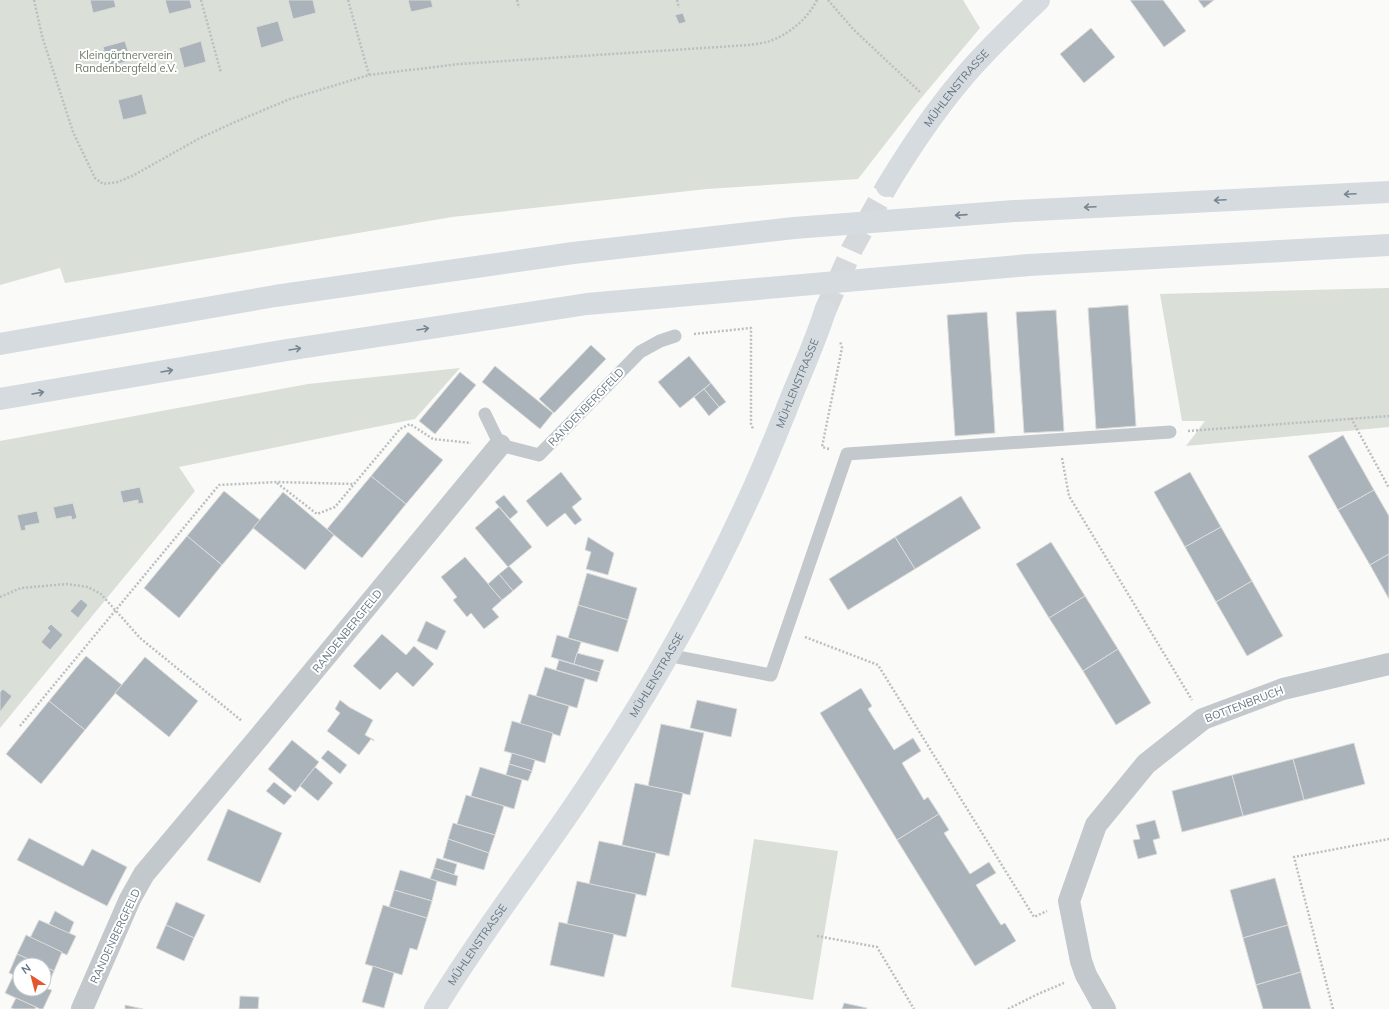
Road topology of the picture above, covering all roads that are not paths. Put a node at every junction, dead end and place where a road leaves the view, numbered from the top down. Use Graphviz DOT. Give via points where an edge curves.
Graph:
graph roads {
  1 [pos="1039,0"];
  2 [pos="887,186"];
  3 [pos="1389,192"];
  4 [pos="1389,245"];
  5 [pos="823,316"];
  6 [pos="676,336"];
  7 [pos="0,344"];
  8 [pos="0,399"];
  9 [pos="485,414"];
  10 [pos="1170,432"];
  11 [pos="500,445"];
  12 [pos="667,655"];
  13 [pos="1389,664"];
  14 [pos="82,1009"];
  15 [pos="435,1009"];
  16 [pos="1105,1009"];
  1 -- 2 [label="main road, MÜHLENSTRASSE" via="963,78 910,148"];
  3 -- 7 [label="main road, one-way" via="1014,211 794,228 573,253 282,295"];
  8 -- 4 [label="main road, one-way" via="287,350 587,304 1029,265"];
  5 -- 12 [label="main road, MÜHLENSTRASSE" via="747,502 709,579"];
  6 -- 11 [label="lane, RANDENBERGFELD" via="640,352 539,455"];
  9 -- 11 [label="lane"];
  10 -- 12 [label="lane" via="847,454 771,675"];
  11 -- 14 [label="street, RANDENBERGFELD" via="144,874 130,899"];
  12 -- 15 [label="main road, MÜHLENSTRASSE" via="578,800 472,951"];
  13 -- 16 [label="street, BOTTENBRUCH" via="1283,689 1203,719 1146,764 1096,824 1069,901 1081,961"];
}
